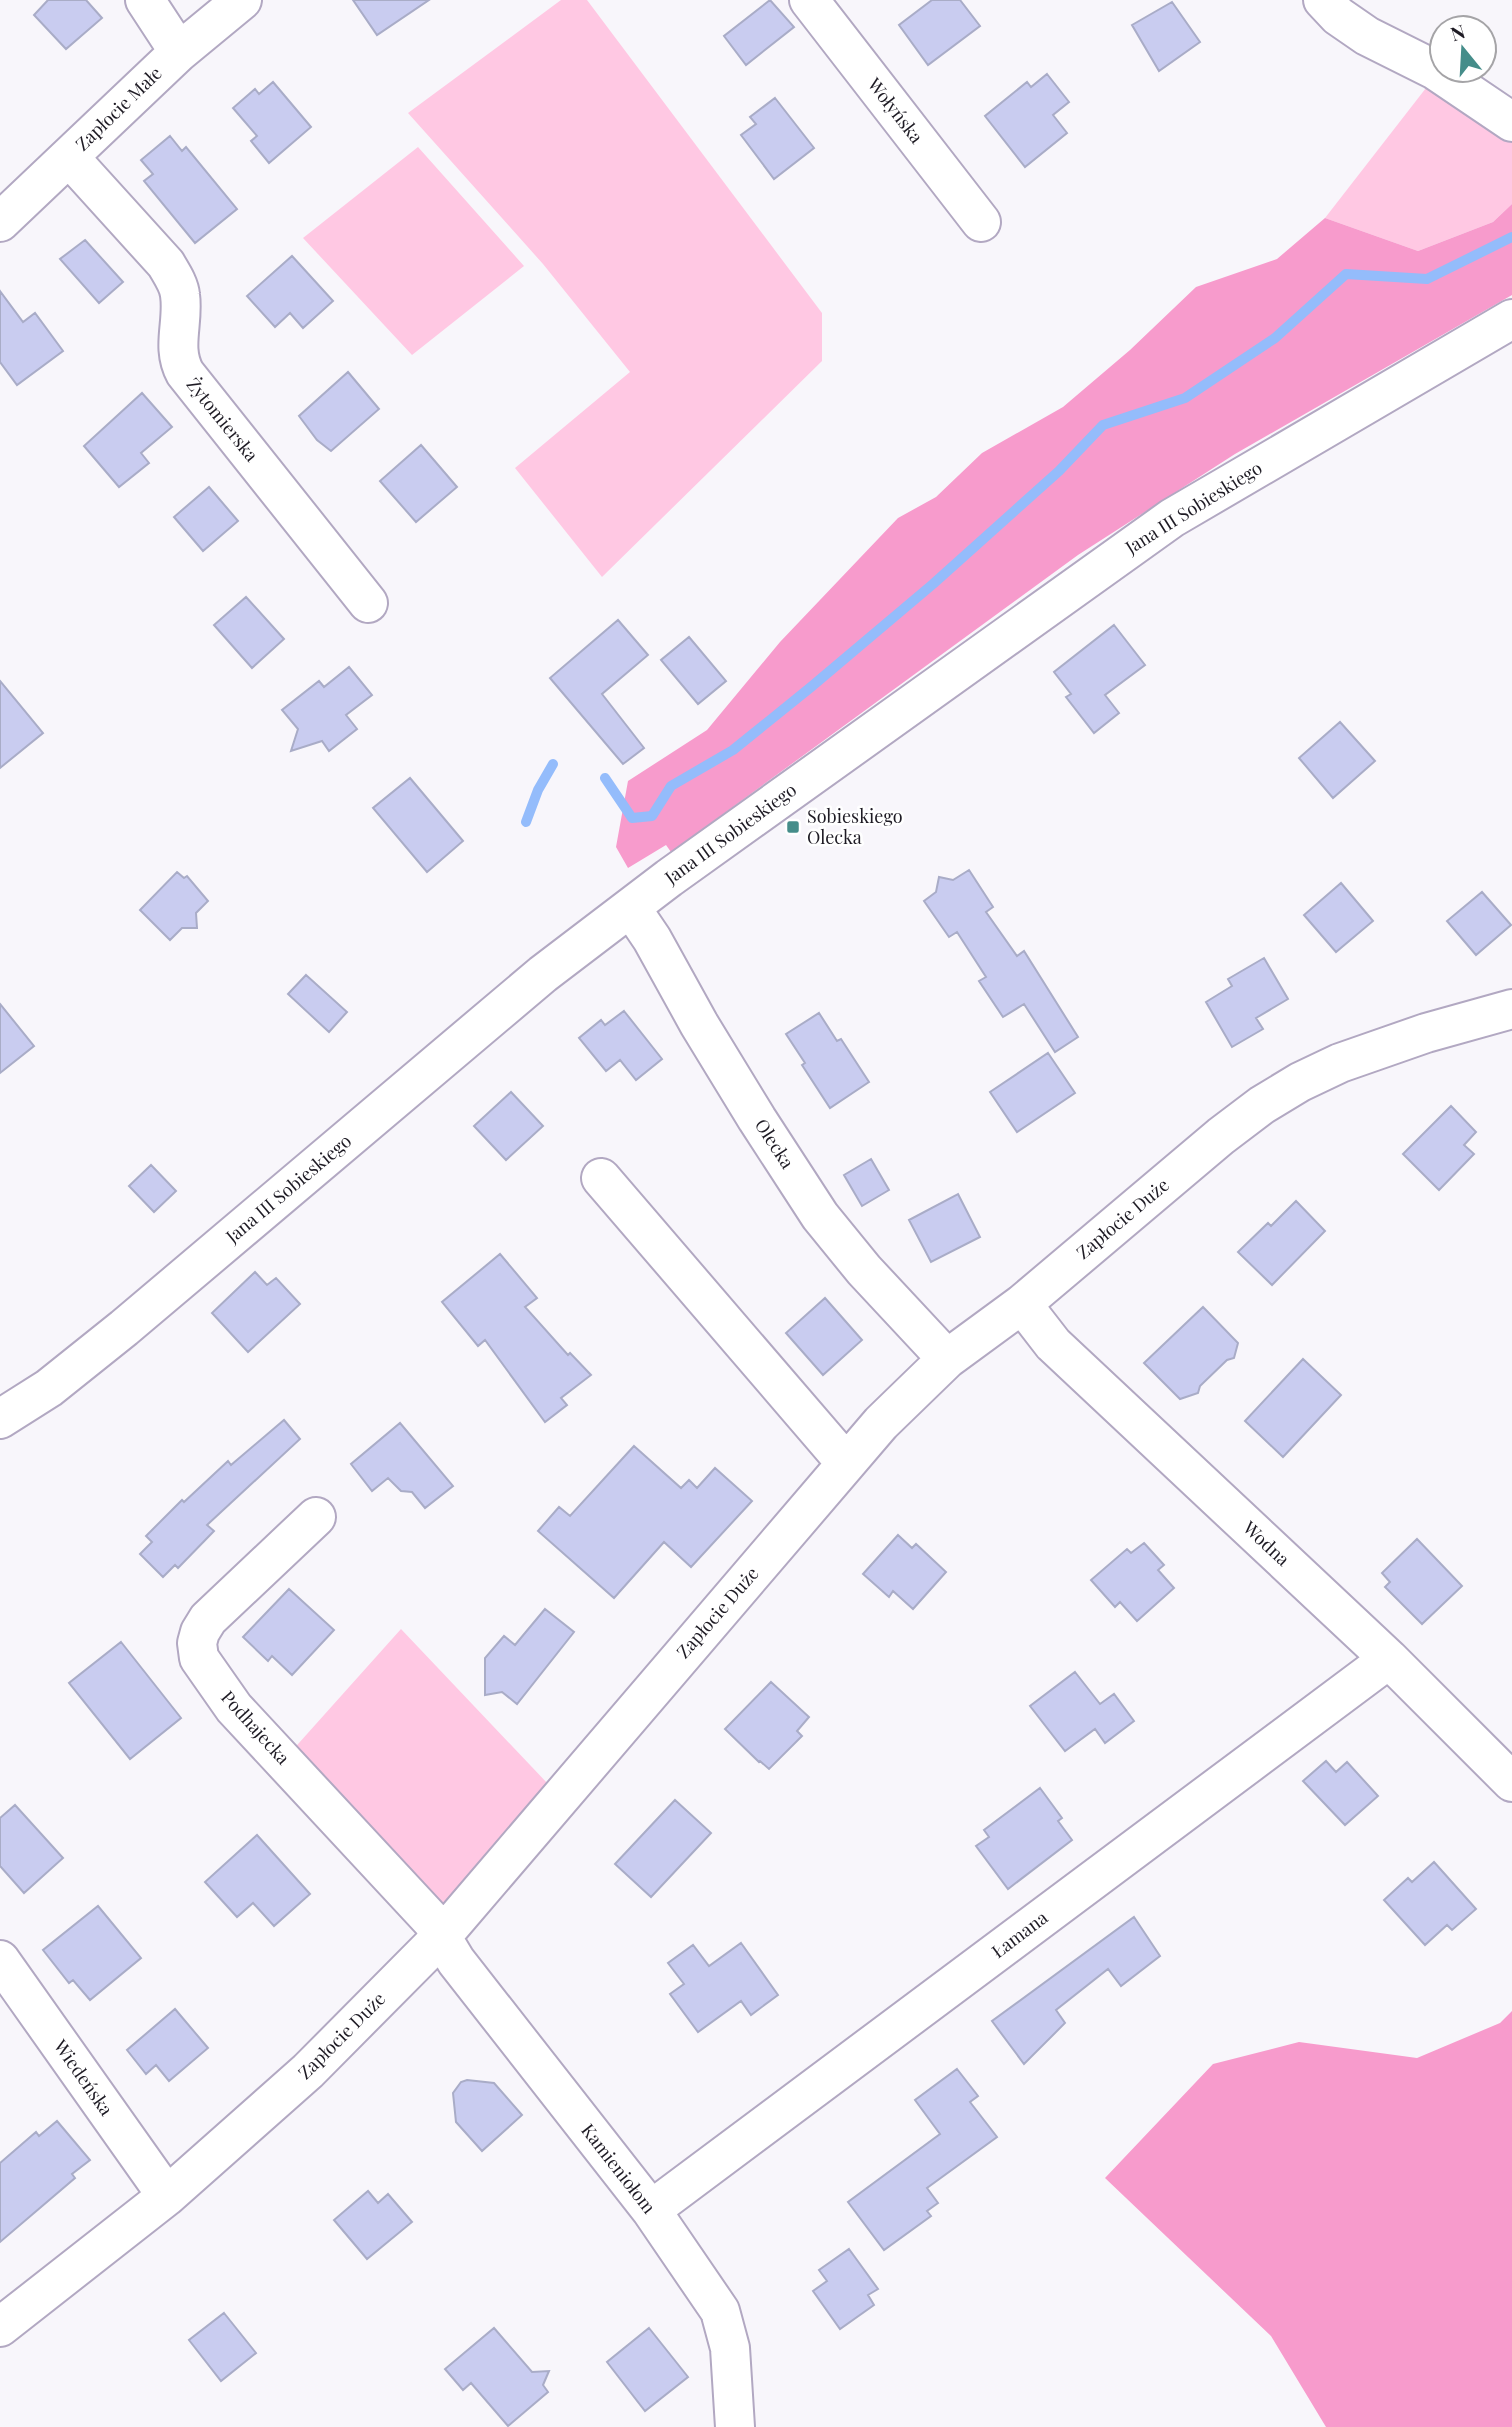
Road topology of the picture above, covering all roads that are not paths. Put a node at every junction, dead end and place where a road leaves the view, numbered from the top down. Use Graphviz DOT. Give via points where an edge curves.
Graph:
graph roads {
  1 [pos="145,0"];
  2 [pos="242,0"];
  3 [pos="809,0"];
  4 [pos="1323,0"];
  5 [pos="179,52"];
  6 [pos="1512,122"];
  7 [pos="69,157"];
  8 [pos="0,222"];
  9 [pos="981,222"];
  10 [pos="1512,318"];
  11 [pos="368,603"];
  12 [pos="631,908"];
  13 [pos="1512,1009"];
  14 [pos="601,1178"];
  15 [pos="1022,1304"];
  16 [pos="947,1359"];
  17 [pos="0,1419"];
  18 [pos="846,1463"];
  19 [pos="317,1517"];
  20 [pos="1389,1659"];
  21 [pos="1512,1782"];
  22 [pos="442,1936"];
  23 [pos="0,1960"];
  24 [pos="167,2196"];
  25 [pos="651,2210"];
  26 [pos="0,2327"];
  27 [pos="735,2427"];
  1 -- 5 [label="street"];
  2 -- 5 [label="street, Zapłocie Małe"];
  3 -- 9 [label="street, Wołyńska"];
  4 -- 6 [label="street" via="1367,36 1435,70"];
  5 -- 7 [label="street, Zapłocie Małe"];
  7 -- 8 [label="street, Zapłocie Małe"];
  7 -- 11 [label="street, Żytomierska" via="166,264 176,281 180,295 177,346 185,373"];
  10 -- 12 [label="street, Jana III Sobieskiego" via="1172,518"];
  12 -- 16 [label="street, Olecka" via="820,1216"];
  12 -- 17 [label="street, Jana III Sobieskiego" via="543,974 124,1328 49,1388"];
  13 -- 15 [label="street, Zapłocie Duże" via="1426,1033 1300,1082 1221,1136"];
  14 -- 18 [label="street"];
  15 -- 16 [label="street, Zapłocie Duże"];
  15 -- 20 [label="street, Wodna" via="1053,1344"];
  16 -- 18 [label="street, Zapłocie Duże"];
  18 -- 22 [label="street, Zapłocie Duże"];
  19 -- 22 [label="street, Podhajecka" via="208,1619 197,1643 199,1658 234,1708"];
  20 -- 21 [label="street, Wodna"];
  20 -- 25 [label="street, Łamana"];
  22 -- 24 [label="street, Zapłocie Duże" via="308,2071"];
  22 -- 25 [label="street, Kamieniołom"];
  23 -- 24 [label="street, Wiedeńska"];
  24 -- 26 [label="street, Zapłocie Duże"];
  25 -- 27 [label="street, Kamieniołom" via="720,2311 730,2348"];
}
